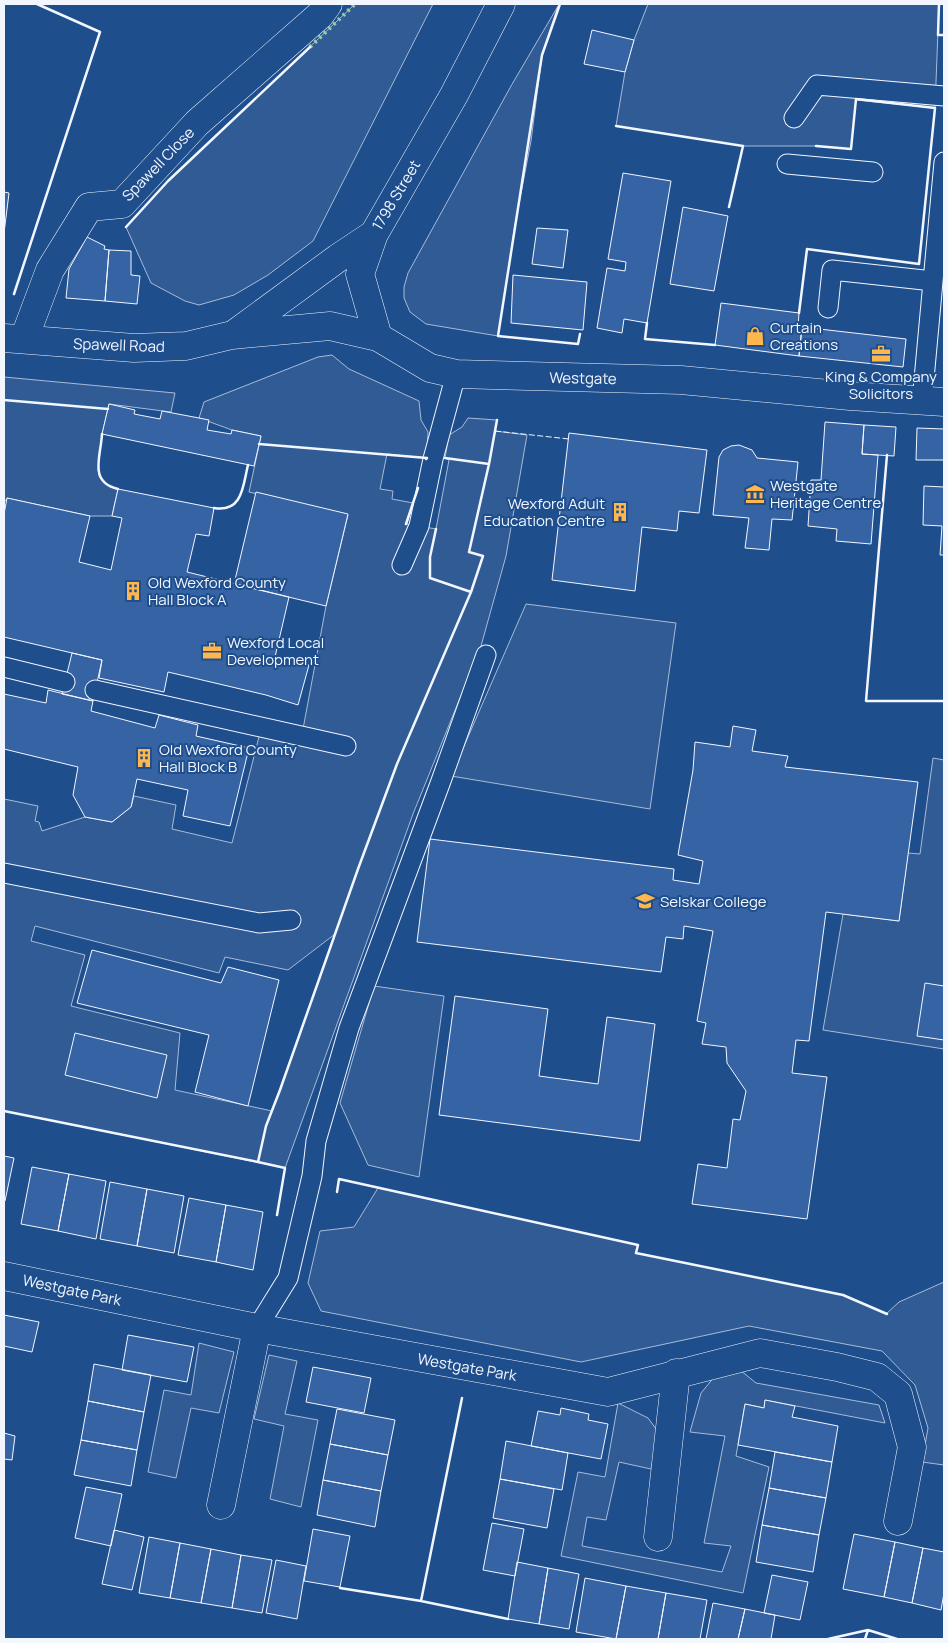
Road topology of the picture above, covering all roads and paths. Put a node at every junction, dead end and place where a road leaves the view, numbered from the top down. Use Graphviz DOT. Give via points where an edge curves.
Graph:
graph roads {
  1 [pos="328,4"];
  2 [pos="500,4"];
  3 [pos="944,96"];
  4 [pos="794,118"];
  5 [pos="944,162"];
  6 [pos="787,164"];
  7 [pos="873,172"];
  8 [pos="374,234"];
  9 [pos="933,281"];
  10 [pos="828,308"];
  11 [pos="232,336"];
  12 [pos="378,337"];
  13 [pos="14,339"];
  14 [pos="456,374"];
  15 [pos="933,402"];
  16 [pos="402,565"];
  17 [pos="486,655"];
  18 [pos="4,667"];
  19 [pos="65,682"];
  20 [pos="96,690"];
  21 [pos="346,746"];
  22 [pos="4,873"];
  23 [pos="291,920"];
  24 [pos="4,1276"];
  25 [pos="257,1328"];
  26 [pos="676,1374"];
  27 [pos="221,1505"];
  28 [pos="898,1521"];
  29 [pos="658,1536"];
  1 -- 13 [label="street, Spawell Close" via="320,15 197,123 122,204 89,207 50,270"];
  2 -- 8 [label="street, 1798 Street" via="454,95"];
  3 -- 4 [label="lane" via="817,85"];
  5 -- 9 [label="lane"];
  6 -- 7 [label="lane"];
  8 -- 11 [label="street, 1798 Street"];
  8 -- 12 [label="street" via="360,274"];
  9 -- 10 [label="lane" via="832,270"];
  9 -- 15 [label="lane"];
  11 -- 12 [label="street, Westgate" via="330,326"];
  11 -- 13 [label="street, Spawell Road" via="186,346 134,348"];
  12 -- 14 [label="street, Westgate" via="430,368"];
  14 -- 15 [label="street, Westgate" via="681,380"];
  14 -- 16 [label="lane" via="419,526"];
  17 -- 25 [label="lane" via="349,1028 316,1141 312,1176 288,1278"];
  18 -- 19 [label="lane"];
  20 -- 21 [label="lane"];
  22 -- 23 [label="lane" via="259,923"];
  24 -- 25 [label="street, Westgate Park"];
  25 -- 26 [label="street, Westgate Park" via="608,1392"];
  25 -- 27 [label="street"];
  26 -- 28 [label="street, Westgate Park" via="760,1353 876,1377 898,1394 912,1447"];
  26 -- 29 [label="street"];
}
